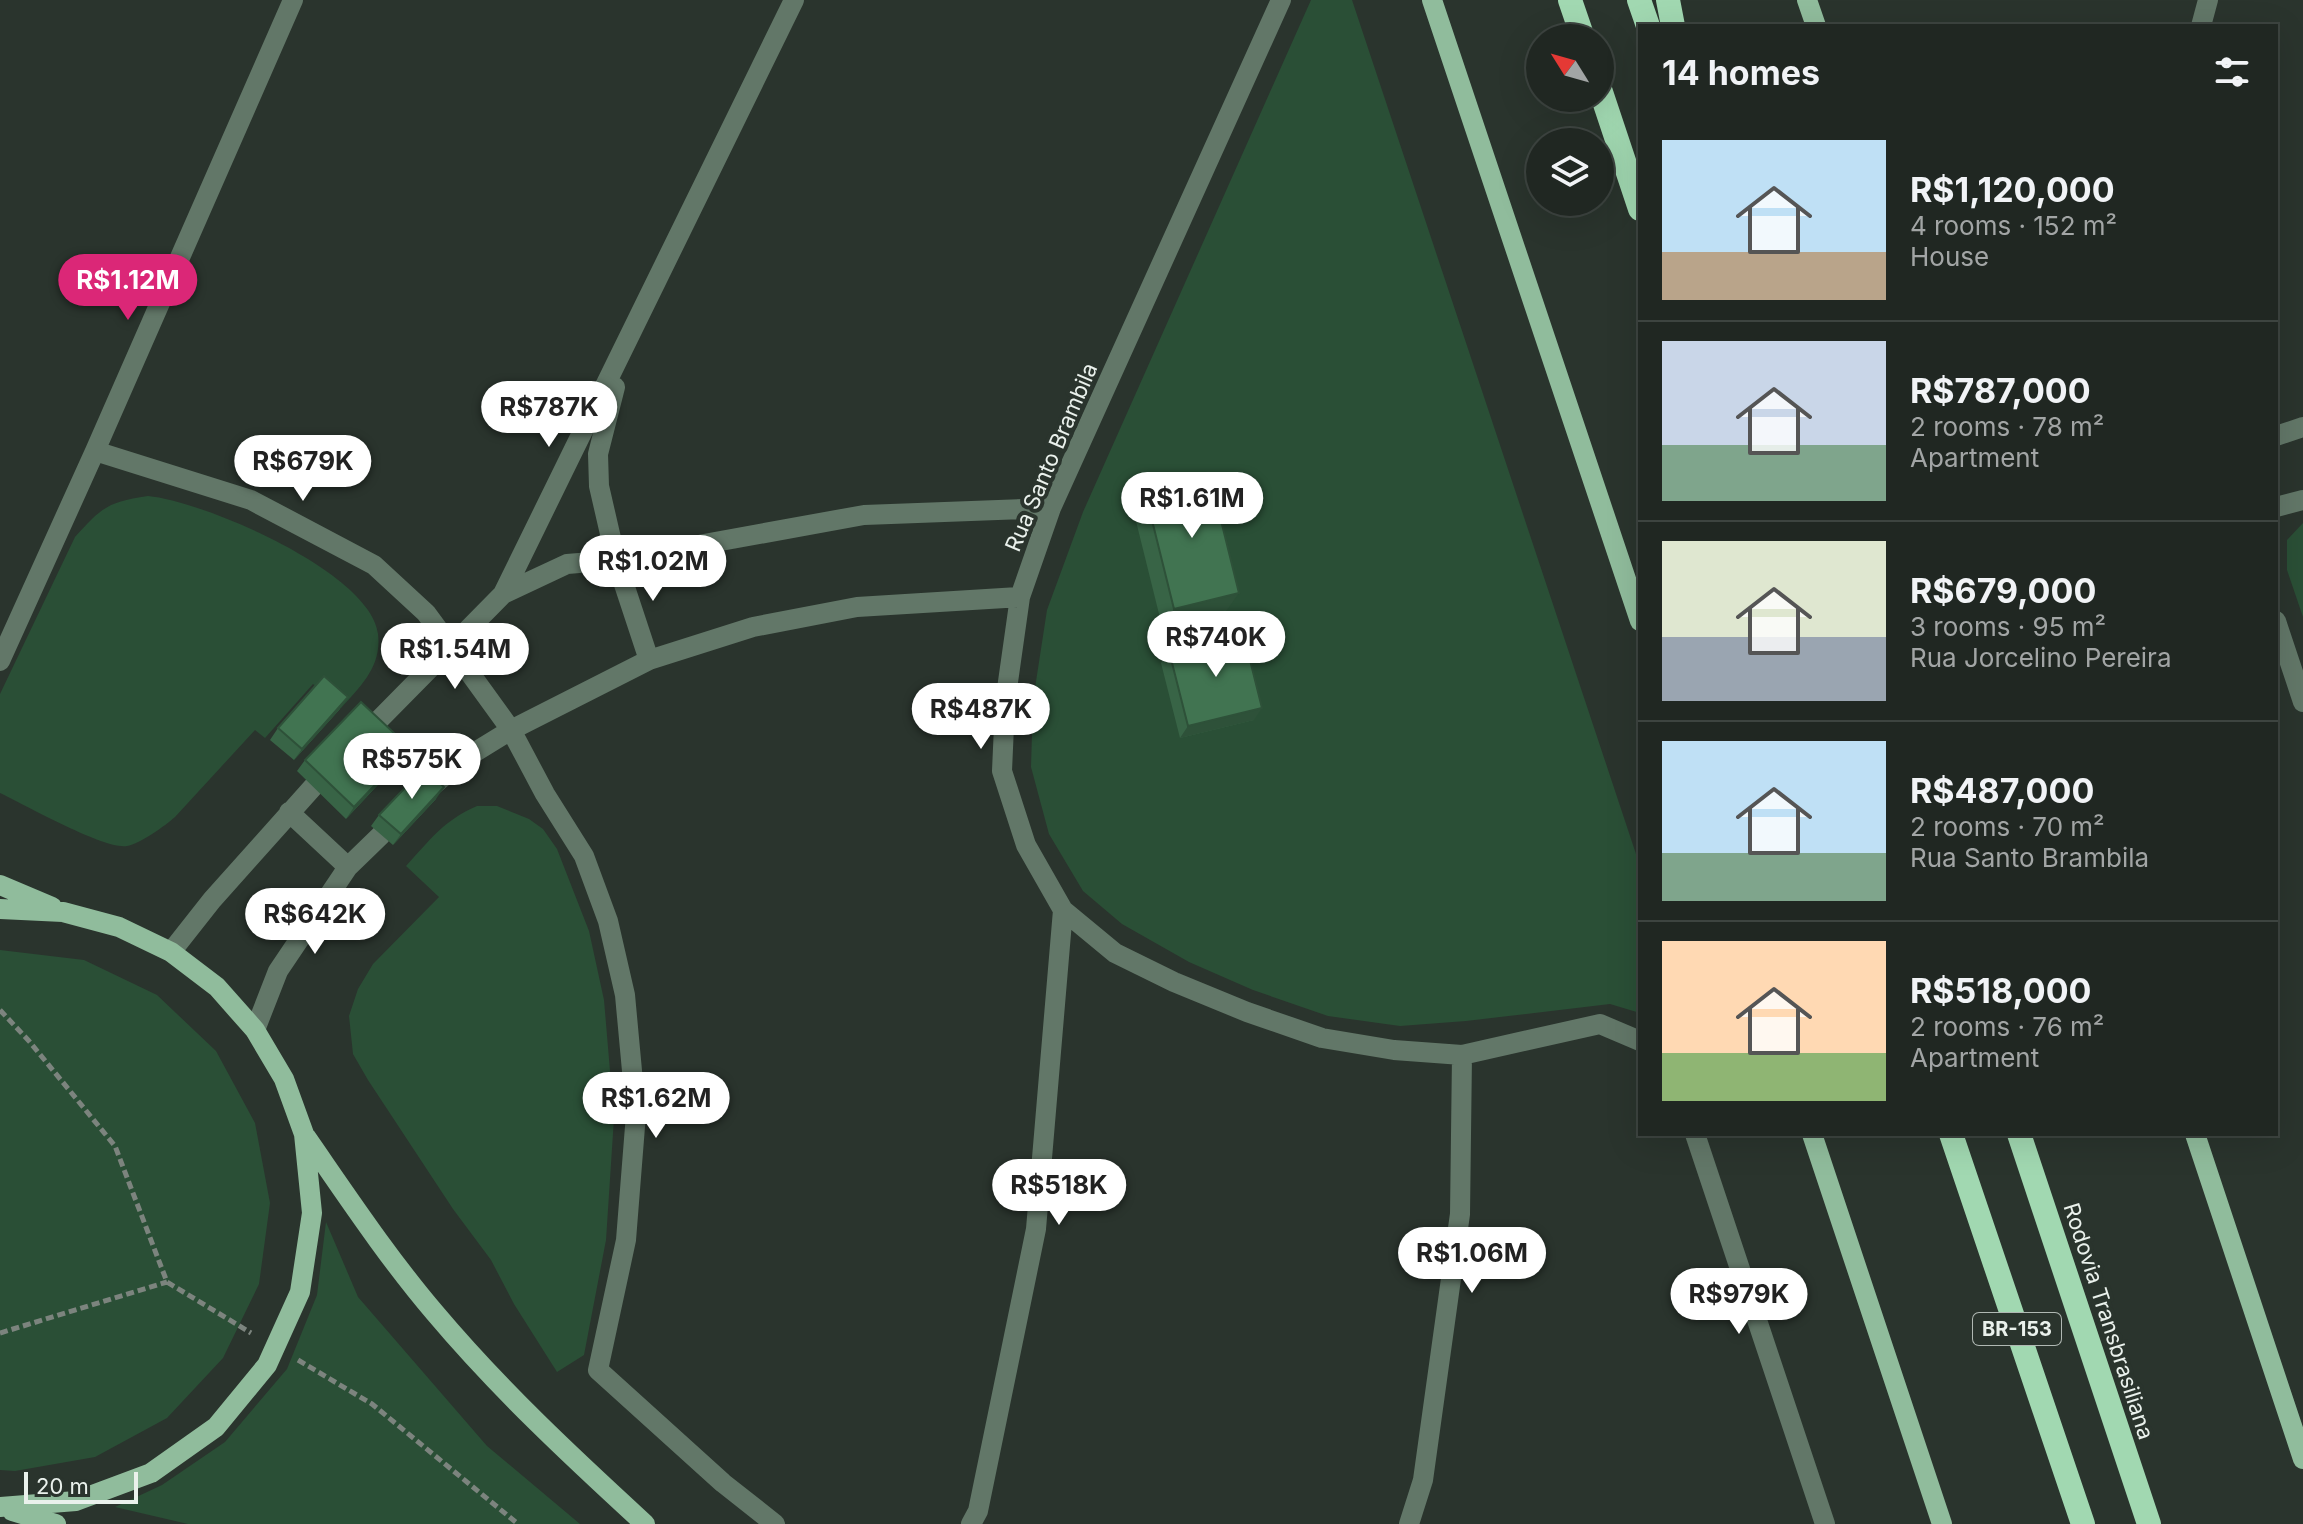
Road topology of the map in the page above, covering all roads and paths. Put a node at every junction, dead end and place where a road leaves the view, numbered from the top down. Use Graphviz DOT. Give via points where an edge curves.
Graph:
graph roads {
  1 [pos="293,0"];
  2 [pos="794,0"];
  3 [pos="1281,0"];
  4 [pos="1432,0"];
  5 [pos="1570,0"];
  6 [pos="1639,0"];
  7 [pos="1668,0"];
  8 [pos="1807,0"];
  9 [pos="2208,0"];
  10 [pos="1578,24"];
  11 [pos="1647,24"];
  12 [pos="1673,24"];
  13 [pos="1815,24"];
  14 [pos="2202,24"];
  15 [pos="1608,112"];
  16 [pos="1638,203"];
  17 [pos="635,323"];
  18 [pos="2303,427"];
  19 [pos="2278,435"];
  20 [pos="95,451"];
  21 [pos="1051,508"];
  22 [pos="616,560"];
  23 [pos="503,594"];
  24 [pos="1020,597"];
  25 [pos="1638,615"];
  26 [pos="2278,627"];
  27 [pos="451,647"];
  28 [pos="649,660"];
  29 [pos="0,661"];
  30 [pos="2303,702"];
  31 [pos="370,729"];
  32 [pos="511,730"];
  33 [pos="313,787"];
  34 [pos="426,791"];
  35 [pos="289,812"];
  36 [pos="381,835"];
  37 [pos="348,867"];
  38 [pos="0,885"];
  39 [pos="0,909"];
  40 [pos="1063,910"];
  41 [pos="63,912"];
  42 [pos="171,952"];
  43 [pos="0,1010"];
  44 [pos="255,1030"];
  45 [pos="1638,1040"];
  46 [pos="1462,1055"];
  47 [pos="304,1134"];
  48 [pos="1696,1136"];
  49 [pos="1813,1136"];
  50 [pos="1952,1136"];
  51 [pos="2020,1136"];
  52 [pos="2196,1136"];
  53 [pos="167,1282"];
  54 [pos="0,1333"];
  55 [pos="275,1347"];
  56 [pos="2303,1459"];
  57 [pos="0,1508"];
  58 [pos="56,1524"];
  59 [pos="518,1524"];
  60 [pos="645,1524"];
  61 [pos="775,1524"];
  62 [pos="971,1524"];
  63 [pos="1409,1524"];
  64 [pos="1825,1524"];
  65 [pos="1942,1524"];
  66 [pos="2083,1524"];
  67 [pos="2149,1524"];
  1 -- 20 [label="street"];
  2 -- 17 [label="street"];
  3 -- 21 [label="street, Rua Santo Brambila"];
  4 -- 25 [label="main road"];
  5 -- 10 [label="highway"];
  6 -- 11 [label="highway"];
  7 -- 12 [label="highway"];
  8 -- 13 [label="main road"];
  9 -- 14 [label="street"];
  15 -- 16 [label="highway"];
  17 -- 22 [label="street" via="598,454 599,486"];
  17 -- 23 [label="street"];
  18 -- 19 [label="street"];
  20 -- 27 [label="street" via="251,500 374,565 426,613"];
  20 -- 29 [label="street"];
  21 -- 22 [label="street" via="864,515"];
  21 -- 24 [label="street, Rua Santo Brambila"];
  22 -- 23 [label="street" via="567,564"];
  22 -- 28 [label="street"];
  23 -- 27 [label="street"];
  24 -- 28 [label="street" via="857,607 753,627"];
  24 -- 40 [label="street, Rua Santo Brambila" via="1005,703 1002,771 1026,845"];
  26 -- 30 [label="street"];
  27 -- 31 [label="street"];
  27 -- 32 [label="street"];
  28 -- 32 [label="street"];
  32 -- 34 [label="street"];
  32 -- 61 [label="street" via="584,856 608,921 625,995 636,1114 626,1240 598,1370"];
  33 -- 35 [label="street"];
  35 -- 37 [label="street"];
  35 -- 42 [label="street"];
  36 -- 37 [label="street"];
  37 -- 44 [label="street" via="278,971"];
  38 -- 41 [label="main road"];
  39 -- 41 [label="main road"];
  40 -- 46 [label="street, Rua Santo Brambila" via="1115,953 1247,1012 1322,1038"];
  40 -- 62 [label="street" via="1036,1229 978,1511"];
  41 -- 42 [label="main road" via="119,927"];
  42 -- 44 [label="main road" via="217,987"];
  43 -- 53 [label="path" via="115,1146"];
  44 -- 47 [label="main road" via="284,1079"];
  45 -- 46 [label="street, Rua Santo Brambila" via="1600,1024"];
  46 -- 63 [label="street" via="1460,1214 1423,1480"];
  47 -- 55 [label="main road" via="312,1213 300,1292"];
  47 -- 60 [label="main road" via="434,1312 580,1465"];
  48 -- 64 [label="street"];
  49 -- 65 [label="main road"];
  50 -- 66 [label="highway, BR-153"];
  51 -- 67 [label="highway, Rodovia Transbrasiliana / BR-153"];
  52 -- 56 [label="main road"];
  53 -- 54 [label="path"];
  53 -- 55 [label="path"];
  55 -- 57 [label="main road" via="267,1365 216,1427 151,1473 76,1501"];
  55 -- 59 [label="path" via="372,1404"];
  57 -- 58 [label="main road"];
}
